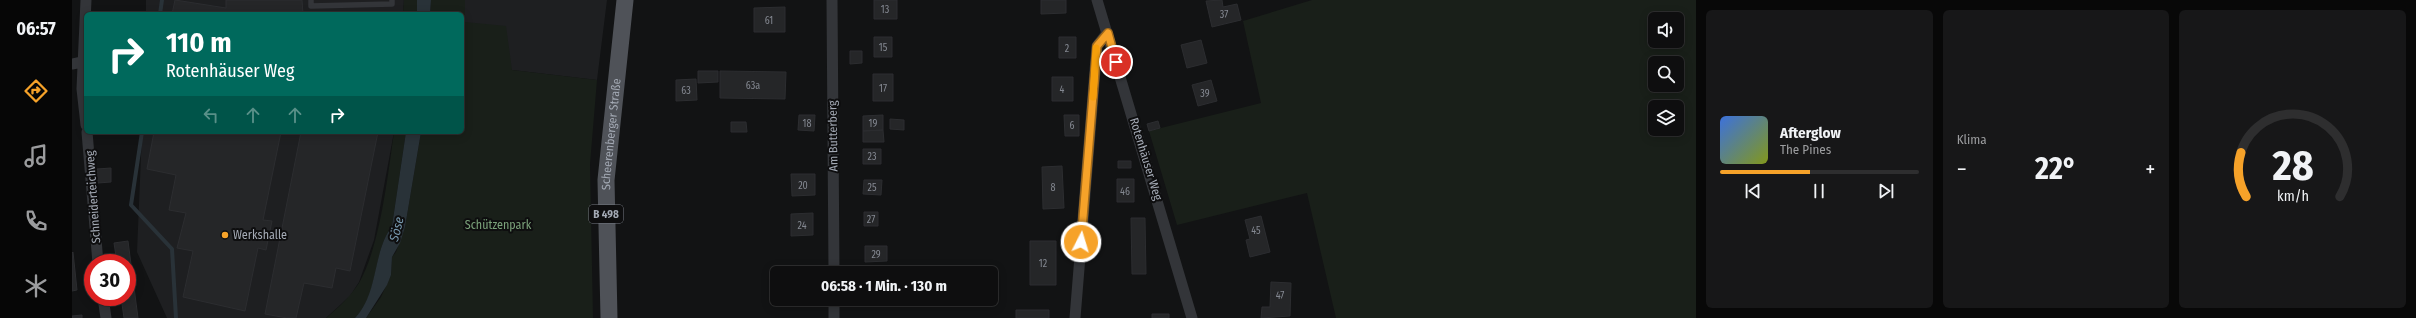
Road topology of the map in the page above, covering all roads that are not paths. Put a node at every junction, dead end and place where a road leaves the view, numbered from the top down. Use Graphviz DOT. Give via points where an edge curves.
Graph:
graph roads {
  1 [pos="86,0"];
  2 [pos="311,0"];
  3 [pos="392,0"];
  4 [pos="625,0"];
  5 [pos="832,0"];
  6 [pos="1098,0"];
  7 [pos="86,12"];
  8 [pos="1108,33"];
  9 [pos="84,42"];
  10 [pos="77,63"];
  11 [pos="84,107"];
  12 [pos="87,134"];
  13 [pos="97,254"];
  14 [pos="834,266"];
  15 [pos="104,306"];
  16 [pos="834,306"];
  17 [pos="106,318"];
  18 [pos="609,318"];
  19 [pos="834,318"];
  20 [pos="1075,318"];
  21 [pos="1192,318"];
  1 -- 7 [label="street"];
  2 -- 3 [label="lane" via="311,6 392,4"];
  4 -- 18 [label="main road, Scheerenberger Straße / B 498" via="606,180"];
  5 -- 14 [label="street, Am Butterberg"];
  6 -- 8 [label="street, Rotenhäuser Weg"];
  8 -- 20 [label="street" via="1097,46"];
  8 -- 21 [label="street, Rotenhäuser Weg"];
  9 -- 10 [label="street"];
  10 -- 11 [label="street"];
  12 -- 13 [label="street, Schneiderteichweg"];
  15 -- 17 [label="street"];
  16 -- 19 [label="street"];
}
